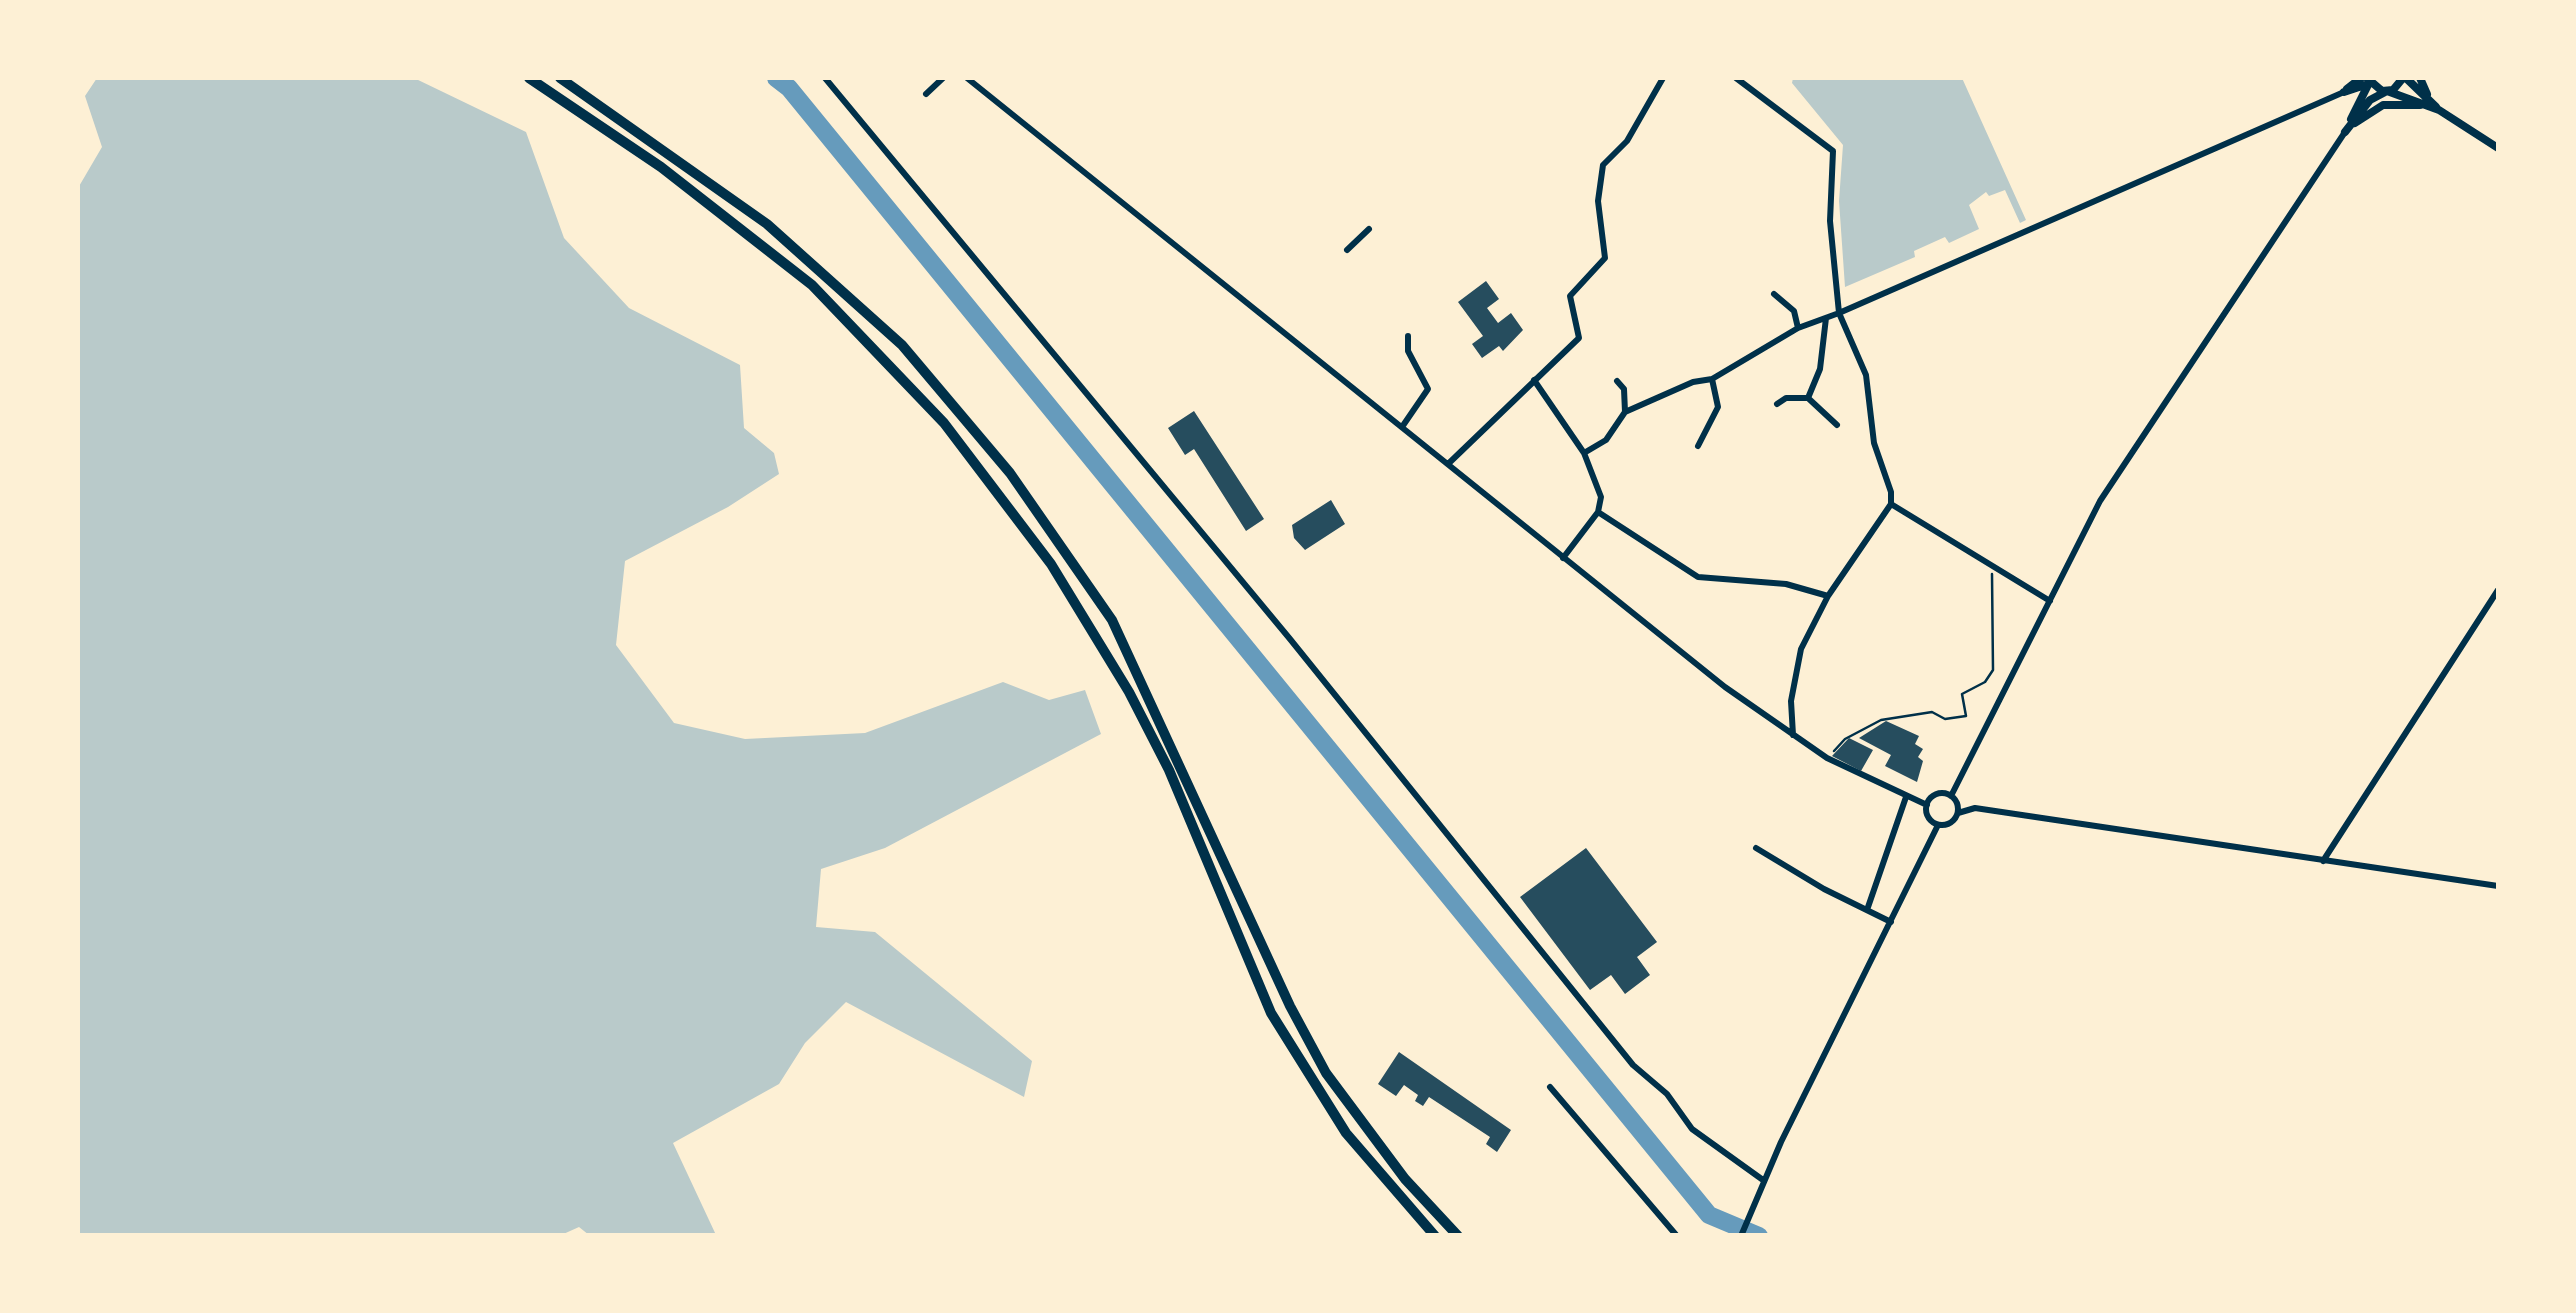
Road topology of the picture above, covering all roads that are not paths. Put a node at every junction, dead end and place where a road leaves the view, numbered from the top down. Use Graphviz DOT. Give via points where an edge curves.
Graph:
graph roads {
  1 [pos="529,78"];
  2 [pos="560,78"];
  3 [pos="825,78"];
  4 [pos="942,78"];
  5 [pos="968,78"];
  6 [pos="1663,78"];
  7 [pos="1736,78"];
  8 [pos="2348,78"];
  9 [pos="2405,78"];
  10 [pos="2420,78"];
  11 [pos="2366,79"];
  12 [pos="2388,91"];
  13 [pos="2344,92"];
  14 [pos="926,94"];
  15 [pos="2439,110"];
  16 [pos="2345,132"];
  17 [pos="2498,148"];
  18 [pos="1368,229"];
  19 [pos="1347,250"];
  20 [pos="1774,294"];
  21 [pos="1840,313"];
  22 [pos="1826,318"];
  23 [pos="1798,328"];
  24 [pos="1408,336"];
  25 [pos="1712,379"];
  26 [pos="1533,380"];
  27 [pos="1617,381"];
  28 [pos="1808,398"];
  29 [pos="1777,404"];
  30 [pos="1626,412"];
  31 [pos="1837,425"];
  32 [pos="1402,427"];
  33 [pos="1698,446"];
  34 [pos="1584,453"];
  35 [pos="1448,464"];
  36 [pos="1891,504"];
  37 [pos="1598,512"];
  38 [pos="1563,558"];
  39 [pos="2498,590"];
  40 [pos="1828,596"];
  41 [pos="2050,601"];
  42 [pos="1794,735"];
  43 [pos="1951,796"];
  44 [pos="1906,797"];
  45 [pos="1927,805"];
  46 [pos="1958,813"];
  47 [pos="1938,825"];
  48 [pos="1756,848"];
  49 [pos="2322,861"];
  50 [pos="2498,886"];
  51 [pos="1866,910"];
  52 [pos="1892,922"];
  53 [pos="1550,1087"];
  54 [pos="1762,1184"];
  55 [pos="1435,1236"];
  56 [pos="1458,1236"];
  57 [pos="1677,1236"];
  58 [pos="1741,1236"];
  1 -- 55 [label="highway" via="661,167 812,286 944,423 1050,564 1129,692 1169,770 1271,1013 1346,1132"];
  2 -- 56 [label="highway" via="767,224 902,345 1010,474 1112,620 1326,1073 1405,1179"];
  3 -- 54 [label="street" via="1634,1065 1667,1094 1692,1130"];
  4 -- 14 [label="street"];
  5 -- 32 [label="street"];
  6 -- 26 [label="street" via="1627,141 1602,165 1604,258 1570,296 1580,338"];
  7 -- 21 [label="street" via="1833,151 1830,221"];
  8 -- 13 [label="main road"];
  9 -- 12 [label="main road"];
  9 -- 15 [label="main road"];
  10 -- 15 [label="main road"];
  11 -- 12 [label="main road"];
  11 -- 13 [label="main road"];
  11 -- 16 [label="main road"];
  12 -- 15 [label="main road"];
  12 -- 16 [label="main road" via="2370,100"];
  13 -- 21 [label="street"];
  15 -- 16 [label="main road" via="2391,102"];
  15 -- 17 [label="main road"];
  16 -- 41 [label="street" via="2100,500"];
  18 -- 19 [label="street"];
  20 -- 23 [label="street" via="1794,310"];
  21 -- 22 [label="street"];
  21 -- 36 [label="street" via="1866,375 1874,443"];
  22 -- 23 [label="street"];
  22 -- 28 [label="street" via="1820,368"];
  23 -- 25 [label="street"];
  24 -- 32 [label="street" via="1408,352 1428,389"];
  25 -- 30 [label="street"];
  25 -- 33 [label="street" via="1718,408"];
  26 -- 34 [label="street"];
  26 -- 35 [label="street"];
  27 -- 30 [label="street"];
  28 -- 29 [label="street"];
  28 -- 31 [label="street"];
  30 -- 34 [label="street" via="1606,440"];
  32 -- 35 [label="street"];
  34 -- 37 [label="street" via="1601,497"];
  35 -- 38 [label="street"];
  36 -- 40 [label="street"];
  36 -- 41 [label="street"];
  37 -- 38 [label="street"];
  37 -- 40 [label="street" via="1698,577 1786,584"];
  38 -- 42 [label="street"];
  39 -- 49 [label="street"];
  40 -- 42 [label="street" via="1802,649 1791,701"];
  41 -- 43 [label="street"];
  42 -- 44 [label="street"];
  43 -- 45 [label="street" via="1934,795"];
  43 -- 46 [label="street"];
  44 -- 45 [label="street"];
  44 -- 51 [label="street"];
  45 -- 47 [label="street" via="1928,818"];
  46 -- 47 [label="street"];
  46 -- 49 [label="street" via="1975,808"];
  47 -- 52 [label="street"];
  48 -- 51 [label="street"];
  49 -- 50 [label="street"];
  51 -- 52 [label="street"];
  52 -- 54 [label="street"];
  53 -- 57 [label="street"];
  54 -- 58 [label="street"];
}
